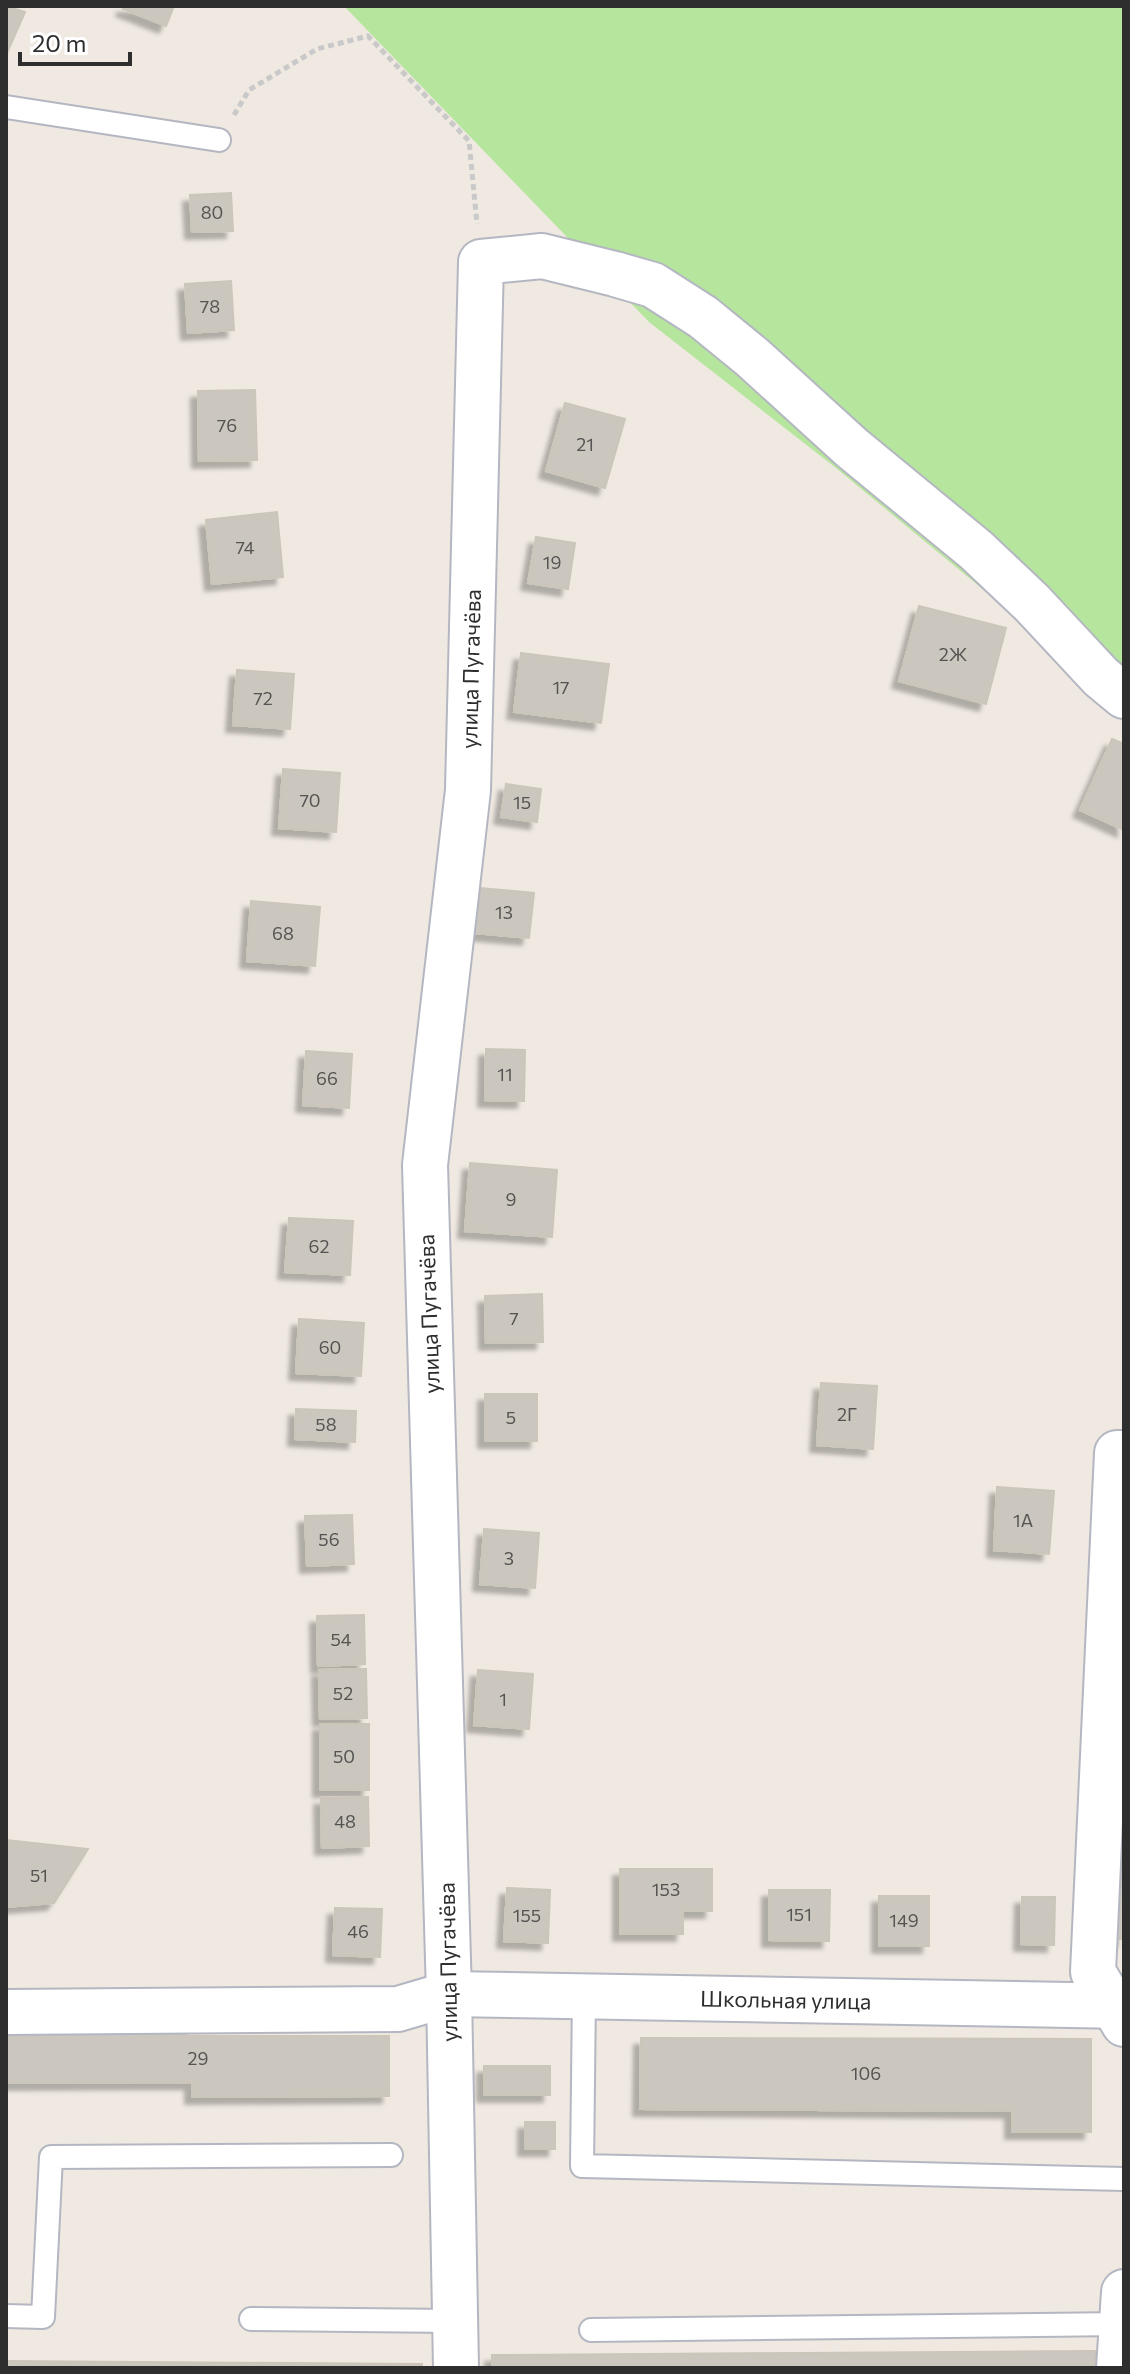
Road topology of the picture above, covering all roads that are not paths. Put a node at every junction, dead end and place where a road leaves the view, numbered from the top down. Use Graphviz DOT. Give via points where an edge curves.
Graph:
graph roads {
  1 [pos="6,107"];
  2 [pos="219,140"];
  3 [pos="1124,696"];
  4 [pos="1121,1453"];
  5 [pos="449,1994"];
  6 [pos="584,1996"];
  7 [pos="6,2012"];
  8 [pos="1121,2012"];
  9 [pos="391,2155"];
  10 [pos="1124,2179"];
  11 [pos="1123,2314"];
  12 [pos="6,2316"];
  13 [pos="251,2319"];
  14 [pos="455,2321"];
  15 [pos="591,2330"];
  16 [pos="456,2368"];
  17 [pos="1119,2368"];
  1 -- 2 [label="lane"];
  3 -- 5 [label="street, улица Пугачёва" via="976,550 703,317 653,285 615,274 542,256 481,262 468,790 425,1165"];
  4 -- 8 [label="street" via="1093,1972"];
  5 -- 6 [label="street, Школьная улица"];
  5 -- 7 [label="street, Школьная улица" via="398,2009"];
  5 -- 14 [label="street, улица Пугачёва"];
  6 -- 8 [label="street, Школьная улица"];
  6 -- 10 [label="lane" via="582,2166"];
  9 -- 12 [label="lane" via="51,2157 43,2317"];
  11 -- 15 [label="lane"];
  11 -- 17 [label="street"];
  13 -- 14 [label="lane"];
  14 -- 16 [label="street, улица Пугачёва"];
}
